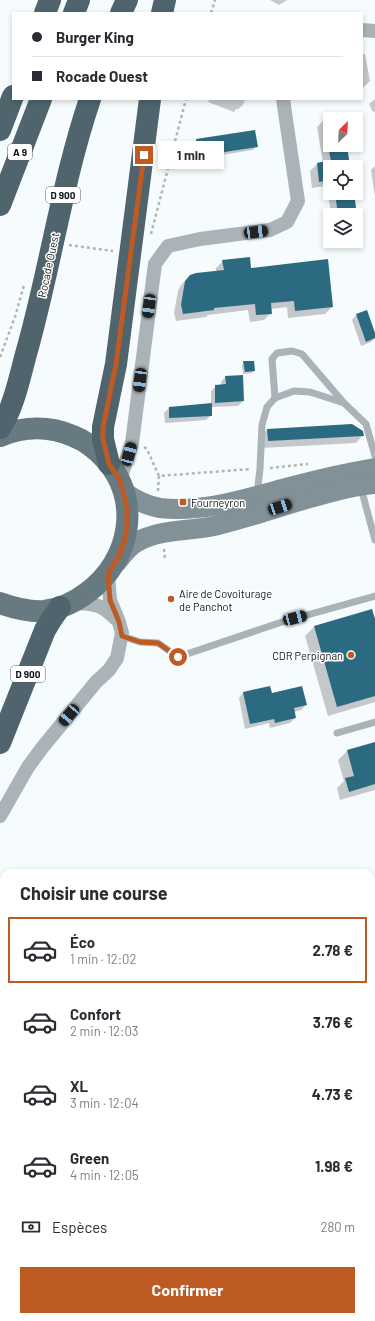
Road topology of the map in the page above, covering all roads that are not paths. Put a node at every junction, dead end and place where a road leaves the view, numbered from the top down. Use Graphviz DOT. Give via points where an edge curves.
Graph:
graph roads {
  1 [pos="50,0"];
  2 [pos="79,0"];
  3 [pos="126,0"];
  4 [pos="165,0"];
  5 [pos="45,12"];
  6 [pos="74,12"];
  7 [pos="121,12"];
  8 [pos="162,12"];
  9 [pos="363,30"];
  10 [pos="375,31"];
  11 [pos="12,99"];
  12 [pos="41,100"];
  13 [pos="90,100"];
  14 [pos="150,100"];
  15 [pos="283,100"];
  16 [pos="0,130"];
  17 [pos="0,204"];
  18 [pos="275,398"];
  19 [pos="344,403"];
  20 [pos="0,428"];
  21 [pos="0,436"];
  22 [pos="375,456"];
  23 [pos="375,468"];
  24 [pos="118,479"];
  25 [pos="370,482"];
  26 [pos="307,498"];
  27 [pos="255,506"];
  28 [pos="375,540"];
  29 [pos="110,571"];
  30 [pos="375,596"];
  31 [pos="0,603"];
  32 [pos="67,605"];
  33 [pos="119,622"];
  34 [pos="122,636"];
  35 [pos="375,722"];
  36 [pos="337,733"];
  37 [pos="0,743"];
  38 [pos="0,816"];
  1 -- 5 [label="highway"];
  2 -- 6 [label="highway"];
  3 -- 7 [label="highway"];
  4 -- 8 [label="highway"];
  9 -- 10 [label="street"];
  11 -- 16 [label="highway, A 9"];
  12 -- 17 [label="highway, A 9"];
  13 -- 20 [label="highway, Rocade Ouest / D 900" via="55,228 32,334 11,406"];
  14 -- 24 [label="highway" via="116,364 103,427 103,439"];
  15 -- 24 [label="street" via="298,201 287,222 270,230 181,242 168,246 155,264 131,448"];
  18 -- 19 [label="lane" via="294,391 310,392"];
  18 -- 19 [label="lane" via="272,358 277,353 292,351 302,354"];
  18 -- 27 [label="lane" via="267,407 262,425"];
  19 -- 22 [label="lane" via="366,424"];
  21 -- 24 [label="main road" via="27,428 46,428 64,432 81,439 96,450"];
  23 -- 26 [label="lane" via="365,478 316,485"];
  23 -- 27 [label="main road" via="338,474"];
  24 -- 27 [label="main road" via="136,500 158,508 185,509 222,504"];
  24 -- 29 [label="main road" via="127,508 127,523 120,554"];
  25 -- 26 [label="main road"];
  25 -- 28 [label="lane"];
  26 -- 27 [label="main road"];
  27 -- 29 [label="main road" via="213,526 148,537 131,545"];
  29 -- 32 [label="main road" via="98,585"];
  29 -- 33 [label="street" via="110,600"];
  30 -- 34 [label="lane" via="282,622 178,657 160,640 140,642"];
  31 -- 32 [label="main road" via="31,611 44,611"];
  32 -- 33 [label="street" via="95,604"];
  32 -- 37 [label="highway, D 900" via="51,620 45,630"];
  33 -- 34 [label="street"];
  34 -- 38 [label="street" via="117,658 109,670 96,682 31,762"];
  35 -- 36 [label="lane"];
}
